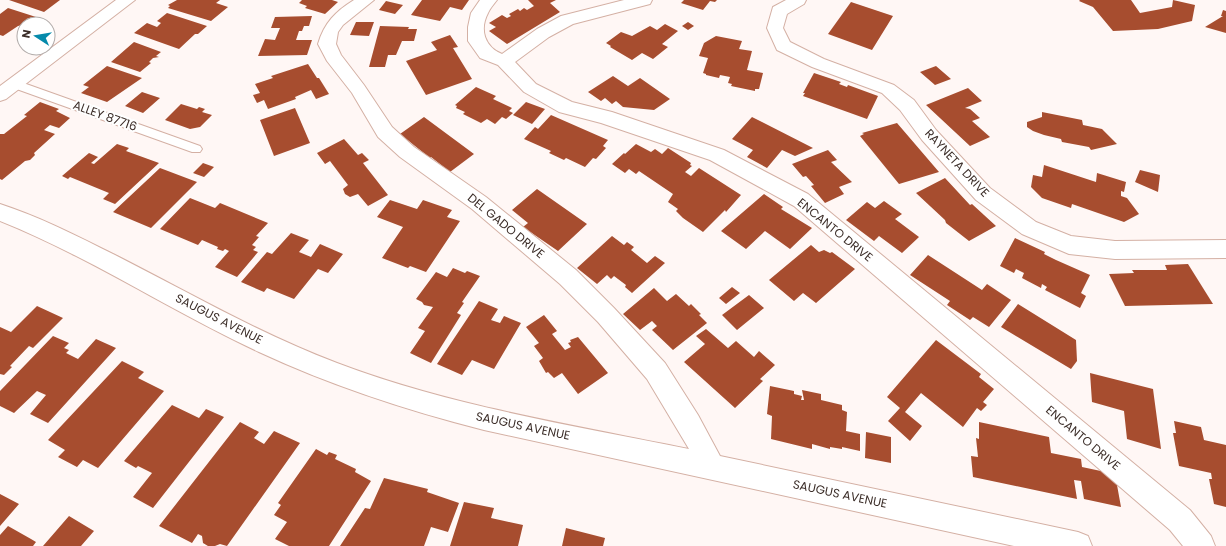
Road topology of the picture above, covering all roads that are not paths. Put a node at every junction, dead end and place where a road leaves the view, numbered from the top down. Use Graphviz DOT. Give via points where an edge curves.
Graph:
graph roads {
  1 [pos="127,0"];
  2 [pos="366,0"];
  3 [pos="489,0"];
  4 [pos="644,0"];
  5 [pos="798,0"];
  6 [pos="504,61"];
  7 [pos="15,84"];
  8 [pos="0,95"];
  9 [pos="196,149"];
  10 [pos="0,212"];
  11 [pos="1226,249"];
  12 [pos="711,466"];
  13 [pos="1078,546"];
  14 [pos="1202,546"];
  1 -- 7 [label="street"];
  2 -- 12 [label="street, DEL GADO DRIVE" via="337,21 330,32 327,44 333,57 358,89 384,132 407,152 479,203 568,276 606,314 656,371 689,424"];
  3 -- 6 [label="street" via="480,13 476,27 477,41 486,54"];
  4 -- 6 [label="street" via="567,20 543,33"];
  5 -- 11 [label="street, RAYNETA DRIVE" via="779,11 775,28 783,46 818,63 888,89 907,105 929,135 983,194 1029,228 1069,244 1115,250"];
  6 -- 14 [label="street, ENCANTO DRIVE" via="530,88 566,106 717,155 801,200 1180,520"];
  7 -- 8 [label="street"];
  7 -- 9 [label="lane, ALLEY 87716"];
  10 -- 12 [label="street, SAUGUS AVENUE" via="50,232 266,344 333,373 413,400 484,418"];
  12 -- 13 [label="street, SAUGUS AVENUE"];
}
